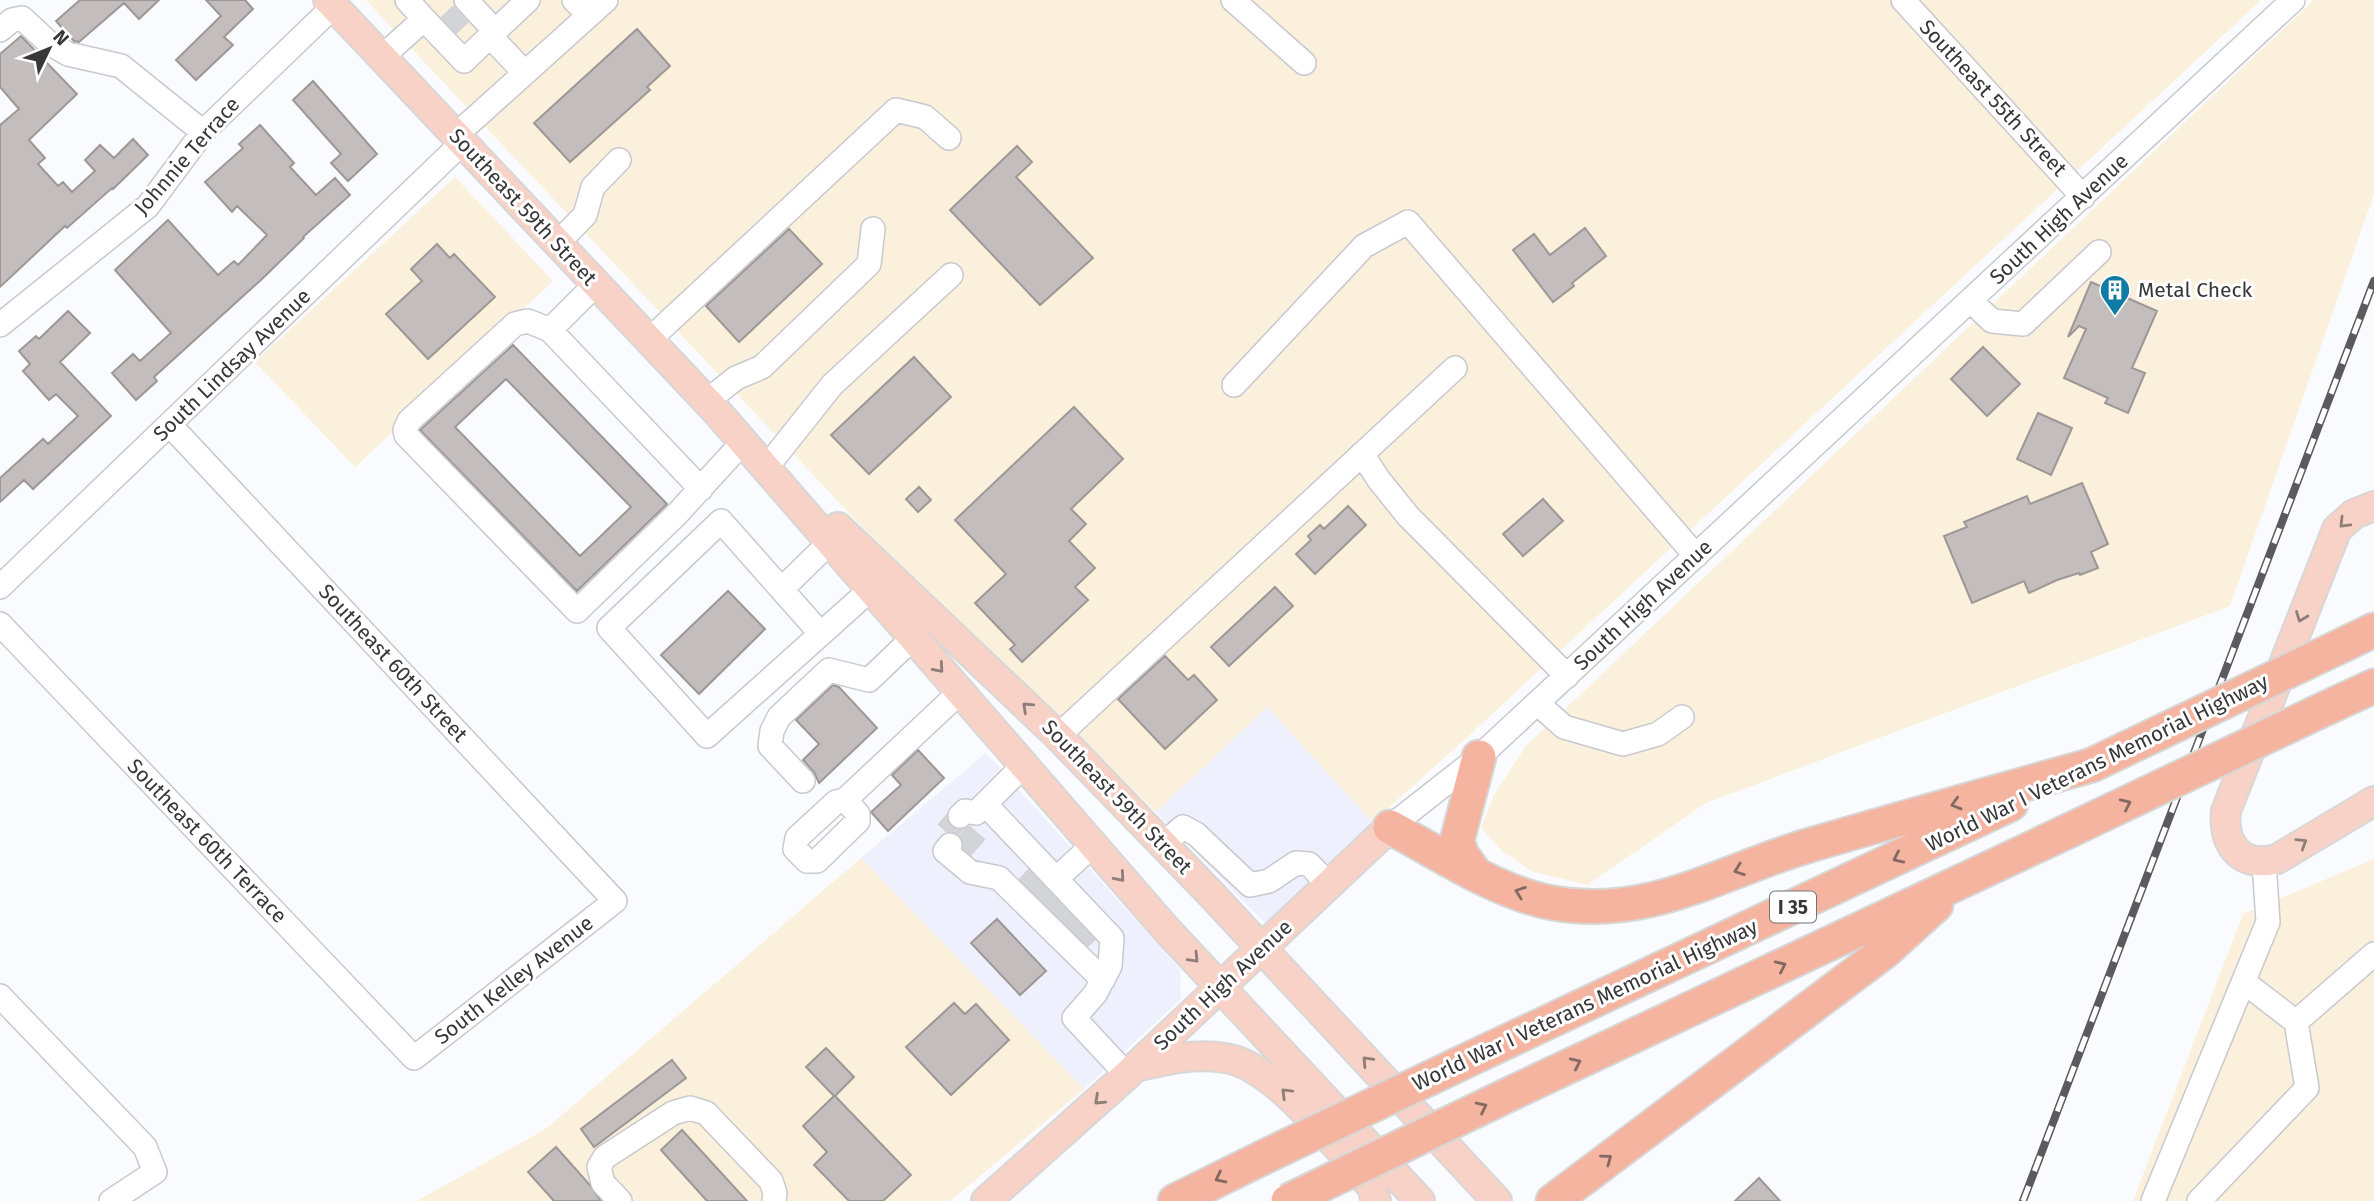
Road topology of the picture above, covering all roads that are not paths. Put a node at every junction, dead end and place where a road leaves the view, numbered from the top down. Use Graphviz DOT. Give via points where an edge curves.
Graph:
graph roads {
  1 [pos="527,0"];
  2 [pos="1233,0"];
  3 [pos="1903,0"];
  4 [pos="2293,0"];
  5 [pos="331,3"];
  6 [pos="589,5"];
  7 [pos="438,12"];
  8 [pos="0,30"];
  9 [pos="492,34"];
  10 [pos="382,57"];
  11 [pos="1304,63"];
  12 [pos="525,72"];
  13 [pos="203,132"];
  14 [pos="949,138"];
  15 [pos="459,139"];
  16 [pos="619,160"];
  17 [pos="2083,197"];
  18 [pos="873,229"];
  19 [pos="558,243"];
  20 [pos="2099,252"];
  21 [pos="951,275"];
  22 [pos="596,284"];
  23 [pos="1970,301"];
  24 [pos="0,325"];
  25 [pos="550,330"];
  26 [pos="649,340"];
  27 [pos="1455,368"];
  28 [pos="1234,385"];
  29 [pos="712,407"];
  30 [pos="170,425"];
  31 [pos="743,442"];
  32 [pos="1362,454"];
  33 [pos="770,463"];
  34 [pos="701,489"];
  35 [pos="2374,506"];
  36 [pos="830,542"];
  37 [pos="1696,555"];
  38 [pos="0,587"];
  39 [pos="782,589"];
  40 [pos="871,589"];
  41 [pos="0,624"];
  42 [pos="821,634"];
  43 [pos="2362,636"];
  44 [pos="913,638"];
  45 [pos="1567,676"];
  46 [pos="2374,686"];
  47 [pos="961,692"];
  48 [pos="1537,703"];
  49 [pos="1682,717"];
  50 [pos="1058,736"];
  51 [pos="1479,757"];
  52 [pos="1024,765"];
  53 [pos="2092,765"];
  54 [pos="803,780"];
  55 [pos="845,800"];
  56 [pos="2374,801"];
  57 [pos="965,827"];
  58 [pos="1390,827"];
  59 [pos="1163,844"];
  60 [pos="1093,845"];
  61 [pos="2264,862"];
  62 [pos="1475,873"];
  63 [pos="1961,883"];
  64 [pos="1329,885"];
  65 [pos="615,901"];
  66 [pos="1058,907"];
  67 [pos="1262,948"];
  68 [pos="2374,954"];
  69 [pos="1102,979"];
  70 [pos="2244,982"];
  71 [pos="1221,987"];
  72 [pos="0,996"];
  73 [pos="2296,1022"];
  74 [pos="414,1058"];
  75 [pos="1130,1071"];
  76 [pos="111,1201"];
  77 [pos="620,1201"];
  78 [pos="774,1201"];
  79 [pos="986,1201"];
  80 [pos="1175,1201"];
  81 [pos="1288,1201"];
  82 [pos="1376,1201"];
  83 [pos="1420,1201"];
  84 [pos="1497,1201"];
  85 [pos="1553,1201"];
  86 [pos="2153,1201"];
  87 [pos="2199,1201"];
  1 -- 9 [label="street"];
  2 -- 11 [label="street"];
  3 -- 17 [label="street, Southeast 55th Street"];
  4 -- 17 [label="street, South High Avenue"];
  5 -- 10 [label="main road, Southeast 59th Street"];
  5 -- 13 [label="street, Johnnie Terrace"];
  6 -- 12 [label="street, South Lindsay Avenue"];
  7 -- 9 [label="street"];
  7 -- 9 [label="street" via="464,61"];
  7 -- 10 [label="street"];
  8 -- 13 [label="street" via="23,18 68,54 121,66"];
  9 -- 12 [label="street"];
  10 -- 15 [label="main road, Southeast 59th Street"];
  12 -- 15 [label="street, South Lindsay Avenue"];
  13 -- 24 [label="street, Johnnie Terrace" via="148,206"];
  14 -- 26 [label="street" via="925,117 896,110"];
  15 -- 19 [label="main road, Southeast 59th Street"];
  15 -- 30 [label="street, South Lindsay Avenue"];
  16 -- 19 [label="street" via="593,187 584,215"];
  17 -- 23 [label="street, South High Avenue"];
  18 -- 29 [label="street" via="869,264 762,367 736,378"];
  19 -- 22 [label="main road, Southeast 59th Street"];
  20 -- 23 [label="street" via="2023,324 1992,321"];
  21 -- 33 [label="street" via="832,385"];
  22 -- 25 [label="street"];
  22 -- 26 [label="main road, Southeast 59th Street"];
  23 -- 37 [label="street, South High Avenue"];
  25 -- 34 [label="street"];
  25 -- 34 [label="street" via="528,321 515,324 409,422 406,435 577,611"];
  26 -- 29 [label="main road, Southeast 59th Street"];
  27 -- 32 [label="street"];
  28 -- 37 [label="street" via="1364,246 1408,222"];
  29 -- 31 [label="main road, Southeast 59th Street"];
  29 -- 33 [label="main road, Southeast 59th Street"];
  30 -- 38 [label="street, South Lindsay Avenue"];
  30 -- 65 [label="street, Southeast 60th Street"];
  31 -- 34 [label="street"];
  31 -- 36 [label="main road, Southeast 59th Street"];
  32 -- 45 [label="street" via="1408,516"];
  32 -- 50 [label="street"];
  50 -- 33 [label="main road, Southeast 59th Street, one-way"];
  35 -- 61 [label="main road, one-way" via="2354,514 2337,529 2226,811 2224,824 2232,846 2247,859"];
  36 -- 39 [label="street"];
  36 -- 40 [label="main road, Southeast 59th Street"];
  37 -- 45 [label="street, South High Avenue"];
  39 -- 42 [label="street"];
  39 -- 42 [label="street" via="721,521 609,628 707,736"];
  40 -- 42 [label="street"];
  40 -- 44 [label="main road, Southeast 59th Street"];
  41 -- 74 [label="street, Southeast 60th Terrace"];
  43 -- 53 [label="highway, World War I Veterans Memorial Highway / I 35, bridge"];
  44 -- 47 [label="main road, Southeast 59th Street, one-way"];
  44 -- 54 [label="street" via="869,680 829,670 779,717 770,746"];
  45 -- 48 [label="street, South High Avenue"];
  63 -- 46 [label="highway, I 35, one-way, bridge"];
  47 -- 52 [label="main road, Southeast 59th Street"];
  47 -- 55 [label="street"];
  48 -- 49 [label="street" via="1564,727 1623,744 1658,734"];
  48 -- 51 [label="street, South High Avenue"];
  50 -- 59 [label="main road, Southeast 59th Street"];
  51 -- 58 [label="street, South High Avenue"];
  51 -- 62 [label="highway" via="1457,841"];
  52 -- 57 [label="street"];
  52 -- 60 [label="main road, Southeast 59th Street"];
  53 -- 62 [label="highway, one-way" via="1804,847 1676,894 1623,906 1551,903"];
  53 -- 80 [label="highway, World War I Veterans Memorial Highway / I 35, one-way, bridge"];
  61 -- 56 [label="main road, one-way" via="2277,859"];
  57 -- 66 [label="street"];
  57 -- 66 [label="street" via="945,851 970,872 999,878"];
  58 -- 62 [label="highway"];
  58 -- 64 [label="main road, South High Avenue"];
  59 -- 64 [label="street" via="1183,827 1250,885 1269,881 1296,863 1309,864"];
  59 -- 67 [label="main road, Southeast 59th Street"];
  60 -- 66 [label="street"];
  60 -- 71 [label="main road, Southeast 59th Street, one-way"];
  61 -- 70 [label="street" via="2268,922"];
  81 -- 63 [label="highway, I 35, one-way, bridge"];
  85 -- 63 [label="highway, one-way" via="1884,951"];
  64 -- 67 [label="main road, South High Avenue"];
  65 -- 74 [label="street, South Kelley Avenue"];
  66 -- 69 [label="street"];
  66 -- 69 [label="street" via="1112,938 1110,966"];
  67 -- 71 [label="main road, South High Avenue"];
  84 -- 67 [label="main road, Southeast 59th Street, one-way"];
  68 -- 73 [label="street"];
  69 -- 75 [label="street" via="1074,1018"];
  70 -- 73 [label="street"];
  70 -- 86 [label="street"];
  71 -- 75 [label="main road, South High Avenue"];
  71 -- 83 [label="main road, Southeast 59th Street"];
  72 -- 76 [label="street" via="145,1147 155,1172"];
  73 -- 87 [label="street" via="2307,1088"];
  75 -- 79 [label="main road, South High Avenue, one-way"];
  82 -- 75 [label="main road, one-way" via="1372,1187 1293,1099 1247,1063 1178,1057"];
  77 -- 78 [label="street" via="603,1183 599,1167 605,1157 673,1113 690,1108 706,1113 771,1181"];
}
